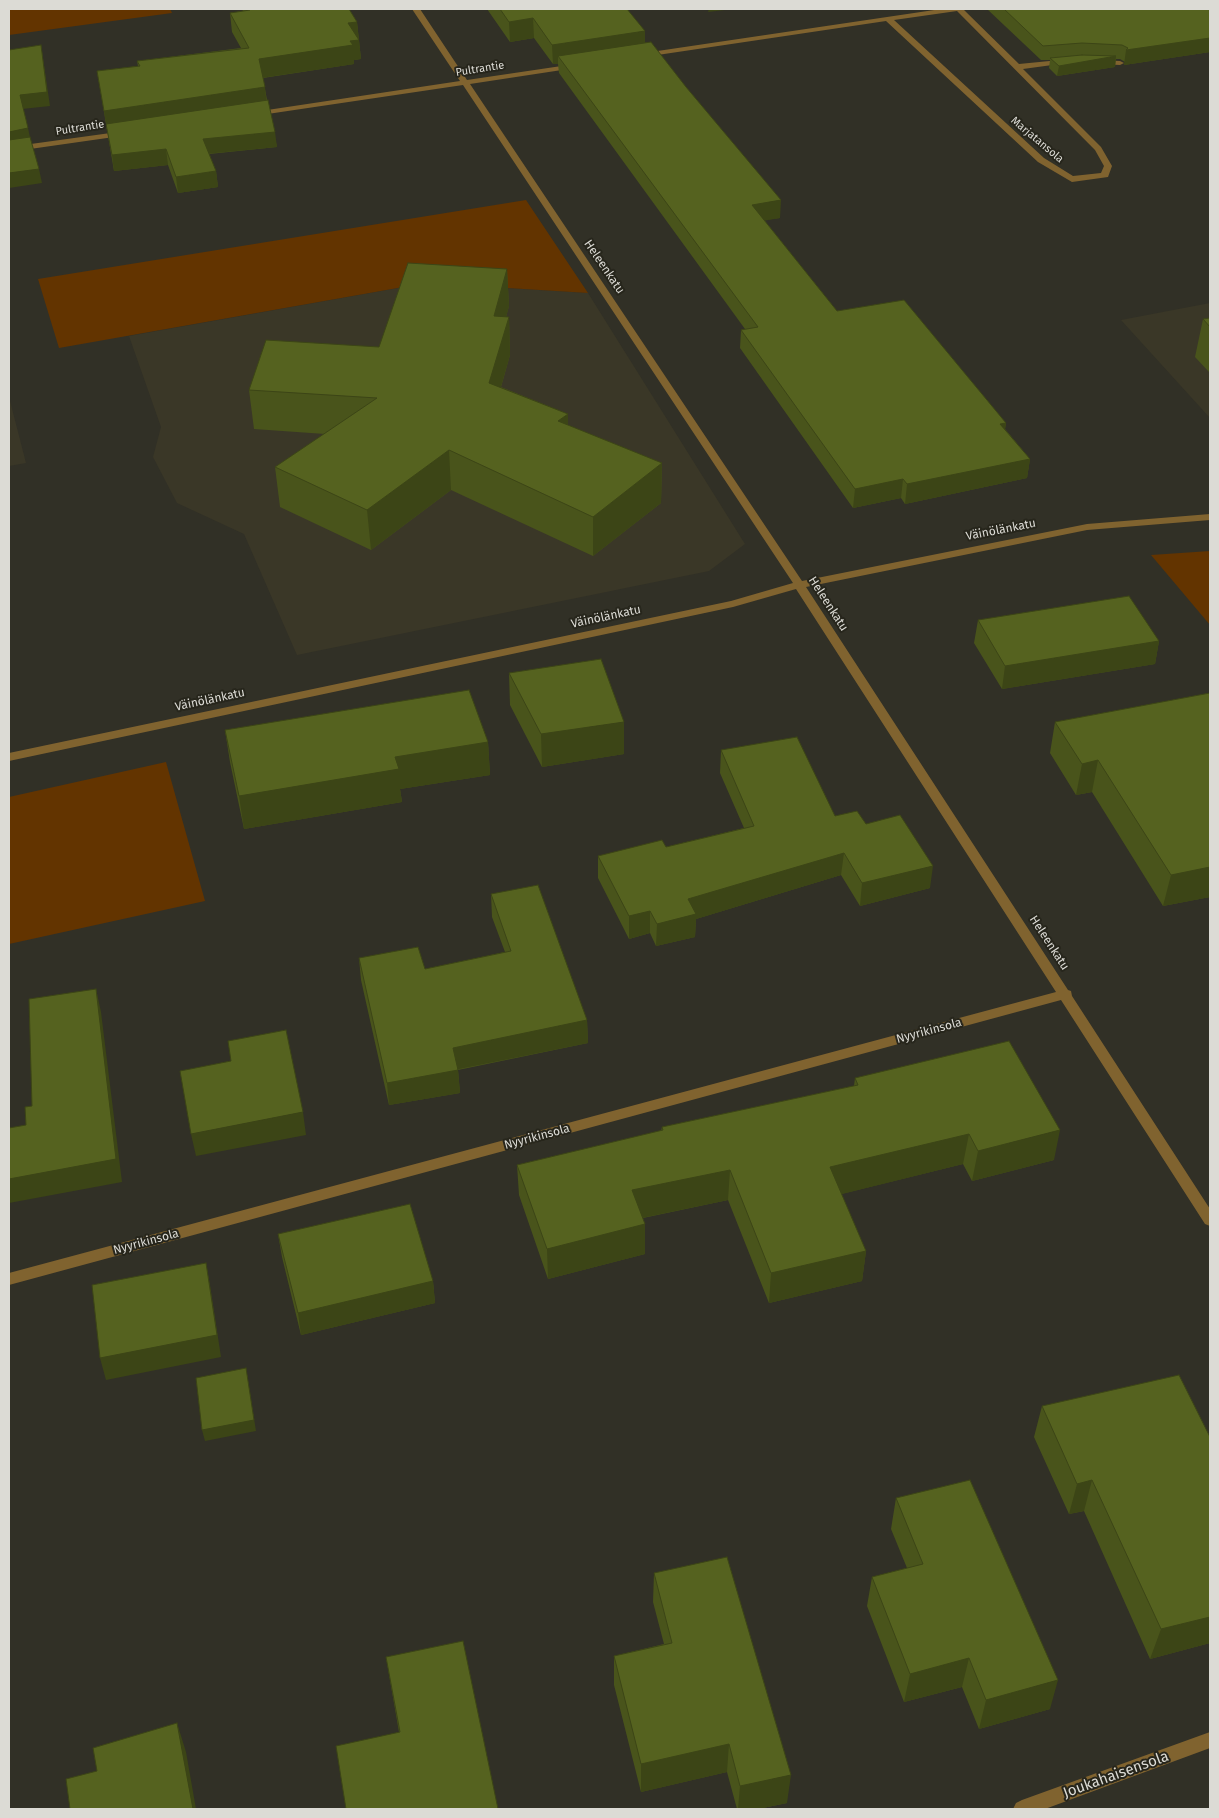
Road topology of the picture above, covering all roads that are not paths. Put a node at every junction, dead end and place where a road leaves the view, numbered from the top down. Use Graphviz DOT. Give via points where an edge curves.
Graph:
graph roads {
  1 [pos="416,9"];
  2 [pos="955,9"];
  3 [pos="959,9"];
  4 [pos="920,11"];
  5 [pos="888,19"];
  6 [pos="636,56"];
  7 [pos="1080,61"];
  8 [pos="1090,61"];
  9 [pos="1120,63"];
  10 [pos="589,64"];
  11 [pos="1017,67"];
  12 [pos="464,82"];
  13 [pos="241,116"];
  14 [pos="134,132"];
  15 [pos="9,150"];
  16 [pos="1210,517"];
  17 [pos="799,585"];
  18 [pos="9,756"];
  19 [pos="1066,994"];
  20 [pos="1210,1220"];
  21 [pos="9,1279"];
  22 [pos="1210,1740"];
  23 [pos="1022,1809"];
  1 -- 12 [label="street, Heleenkatu"];
  2 -- 4 [label="street"];
  3 -- 11 [label="street, Marjatansola"];
  4 -- 5 [label="street"];
  5 -- 6 [label="street"];
  5 -- 11 [label="street, Marjatansola" via="1041,160 1072,179 1105,175 1108,166 1098,149"];
  7 -- 11 [label="street"];
  8 -- 9 [label="street"];
  10 -- 12 [label="street, Pultrantie"];
  12 -- 13 [label="street, Pultrantie"];
  12 -- 17 [label="street, Heleenkatu"];
  14 -- 15 [label="street, Pultrantie"];
  16 -- 17 [label="street, Väinölänkatu" via="1087,527"];
  17 -- 18 [label="street, Väinölänkatu" via="734,604"];
  17 -- 19 [label="street, Heleenkatu"];
  19 -- 20 [label="street, Heleenkatu"];
  19 -- 21 [label="street, Nyyrikinsola"];
  22 -- 23 [label="street, Joukahaisensola"];
}
